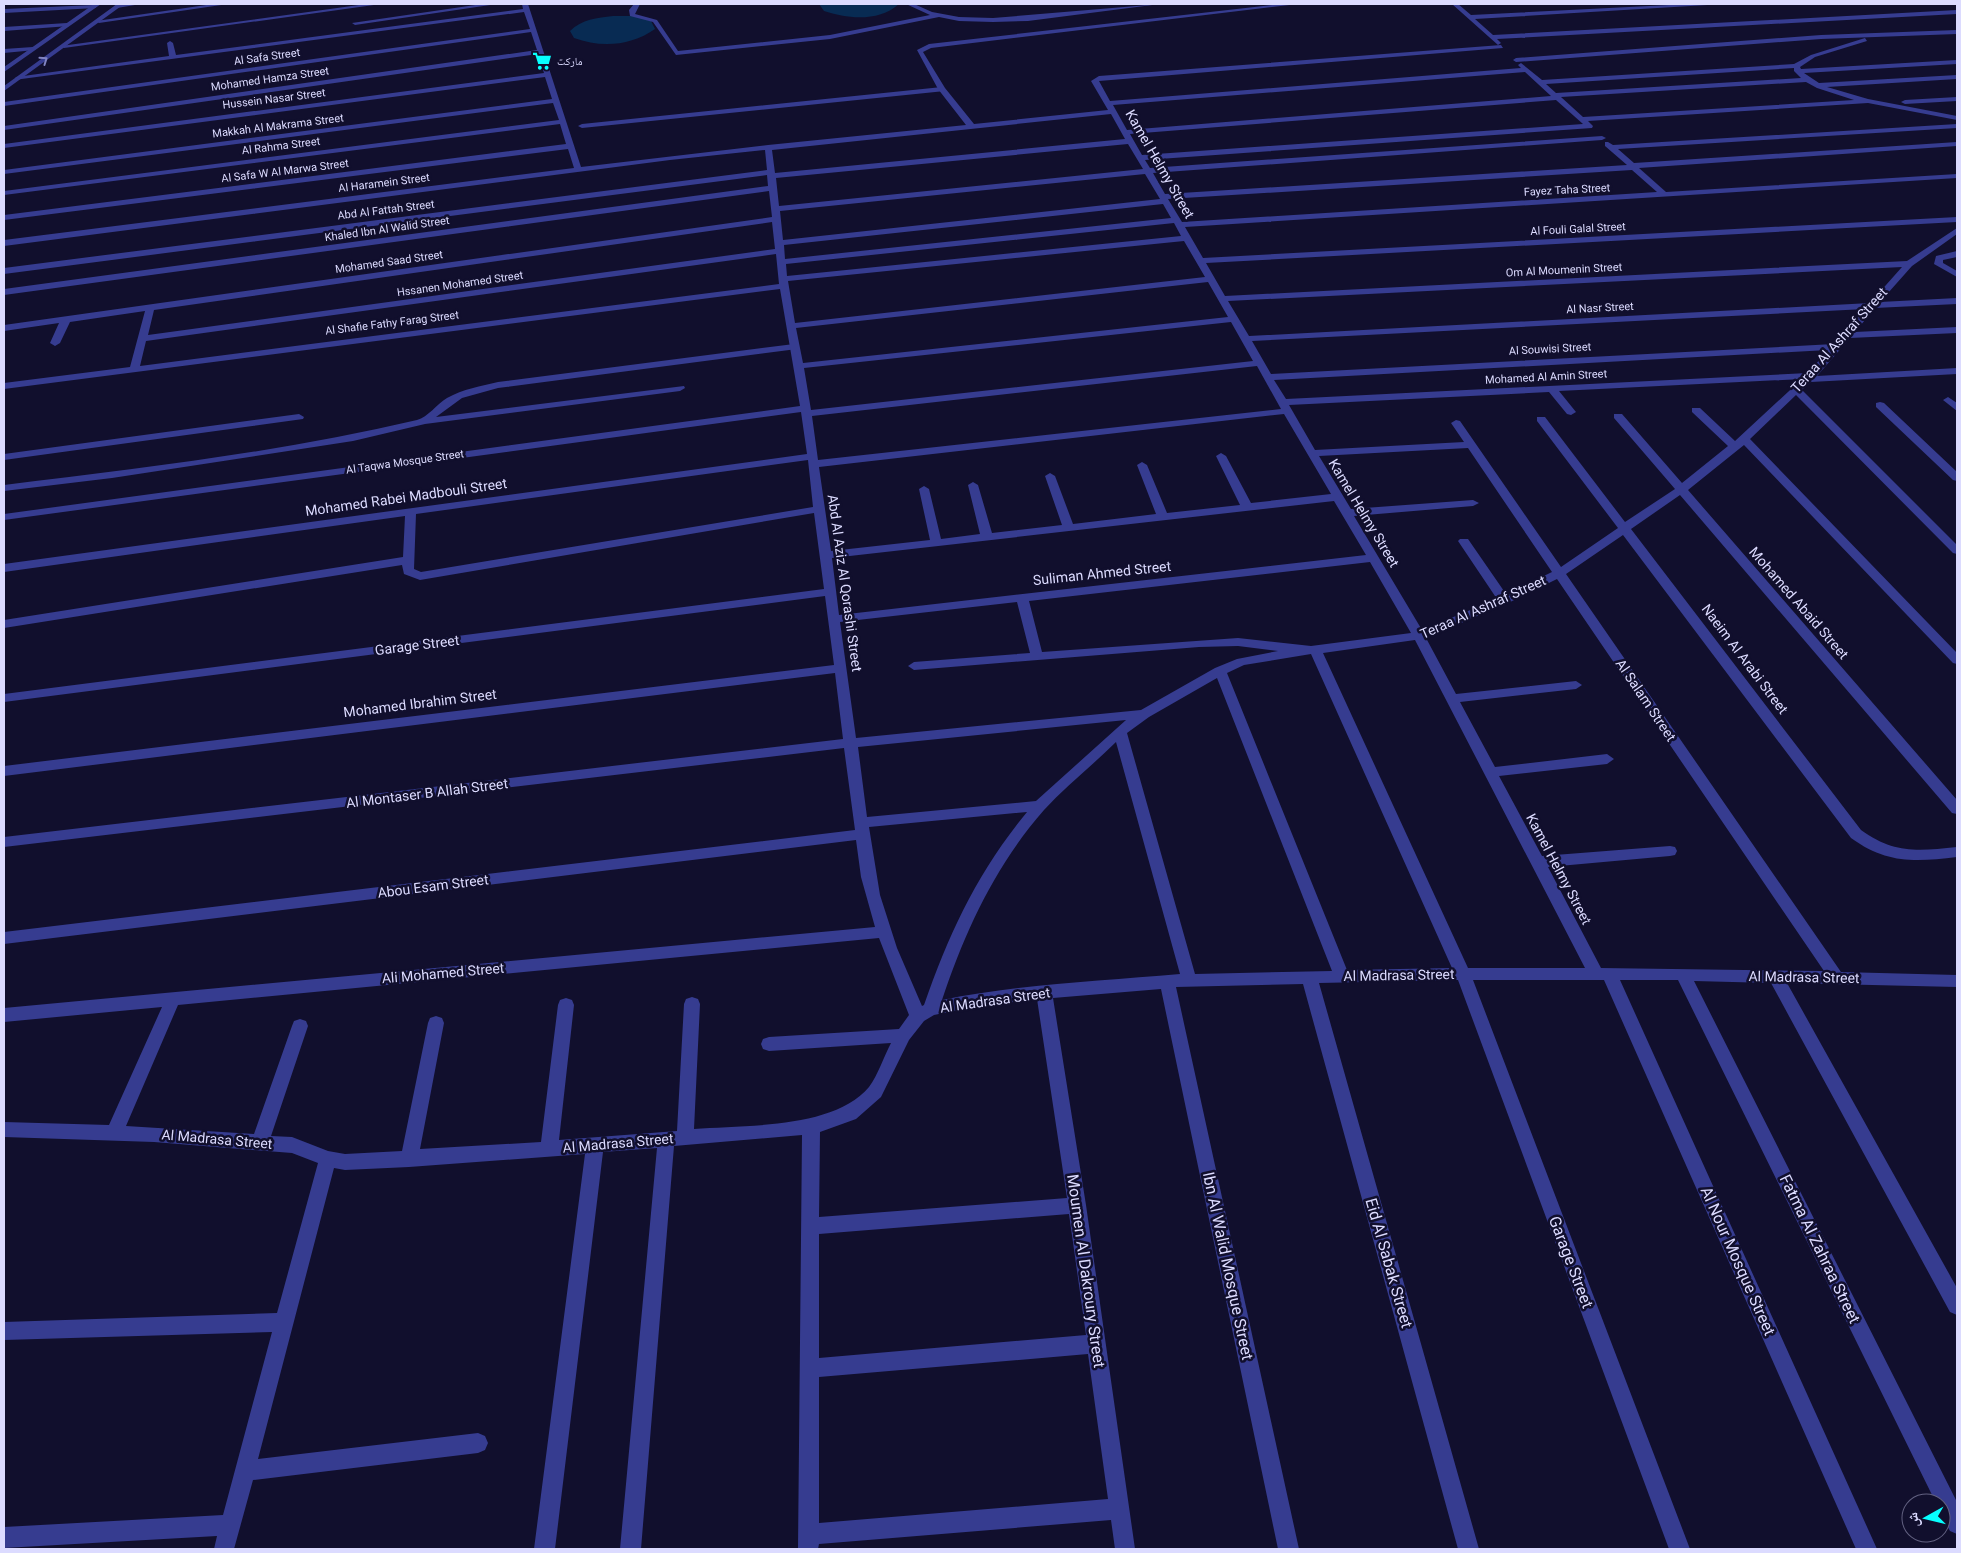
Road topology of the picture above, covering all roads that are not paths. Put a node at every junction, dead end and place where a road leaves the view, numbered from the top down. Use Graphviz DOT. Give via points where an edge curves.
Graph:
graph roads {
  1 [pos="138,4"];
  2 [pos="225,4"];
  3 [pos="378,4"];
  4 [pos="494,4"];
  5 [pos="637,4"];
  6 [pos="909,4"];
  7 [pos="1156,4"];
  8 [pos="1295,4"];
  9 [pos="1456,4"];
  10 [pos="1721,4"];
  11 [pos="119,5"];
  12 [pos="96,6"];
  13 [pos="526,7"];
  14 [pos="4,11"];
  15 [pos="1957,12"];
  16 [pos="936,16"];
  17 [pos="1469,17"];
  18 [pos="99,21"];
  19 [pos="355,23"];
  20 [pos="67,26"];
  21 [pos="4,29"];
  22 [pos="533,30"];
  23 [pos="1957,32"];
  24 [pos="1883,35"];
  25 [pos="1491,37"];
  26 [pos="170,43"];
  27 [pos="64,46"];
  28 [pos="1501,47"];
  29 [pos="33,49"];
  30 [pos="4,51"];
  31 [pos="540,52"];
  32 [pos="173,58"];
  33 [pos="1516,60"];
  34 [pos="1957,62"];
  35 [pos="1796,69"];
  36 [pos="4,70"];
  37 [pos="1526,70"];
  38 [pos="547,75"];
  39 [pos="1957,77"];
  40 [pos="1099,78"];
  41 [pos="16,80"];
  42 [pos="1805,80"];
  43 [pos="1540,82"];
  44 [pos="1815,85"];
  45 [pos="5,87"];
  46 [pos="942,90"];
  47 [pos="1556,96"];
  48 [pos="1957,99"];
  49 [pos="1868,101"];
  50 [pos="555,102"];
  51 [pos="1882,103"];
  52 [pos="4,104"];
  53 [pos="1111,107"];
  54 [pos="1957,118"];
  55 [pos="1581,119"];
  56 [pos="562,122"];
  57 [pos="582,126"];
  58 [pos="971,126"];
  59 [pos="1589,126"];
  60 [pos="1957,126"];
  61 [pos="4,128"];
  62 [pos="1128,136"];
  63 [pos="1602,138"];
  64 [pos="1957,144"];
  65 [pos="4,146"];
  66 [pos="570,146"];
  67 [pos="768,147"];
  68 [pos="1611,147"];
  69 [pos="1140,158"];
  70 [pos="1633,166"];
  71 [pos="578,170"];
  72 [pos="1148,171"];
  73 [pos="4,172"];
  74 [pos="1957,176"];
  75 [pos="772,179"];
  76 [pos="4,193"];
  77 [pos="1665,195"];
  78 [pos="1164,199"];
  79 [pos="776,214"];
  80 [pos="4,218"];
  81 [pos="1957,218"];
  82 [pos="1177,222"];
  83 [pos="1957,230"];
  84 [pos="1186,238"];
  85 [pos="4,243"];
  86 [pos="780,252"];
  87 [pos="1957,254"];
  88 [pos="1199,261"];
  89 [pos="1908,264"];
  90 [pos="4,271"];
  91 [pos="1957,274"];
  92 [pos="1210,280"];
  93 [pos="784,282"];
  94 [pos="4,292"];
  95 [pos="1221,299"];
  96 [pos="1957,301"];
  97 [pos="1872,305"];
  98 [pos="150,308"];
  99 [pos="66,319"];
  100 [pos="1232,319"];
  101 [pos="792,326"];
  102 [pos="4,328"];
  103 [pos="1957,330"];
  104 [pos="1846,335"];
  105 [pos="142,339"];
  106 [pos="1244,339"];
  107 [pos="55,343"];
  108 [pos="794,347"];
  109 [pos="1836,347"];
  110 [pos="1258,363"];
  111 [pos="798,366"];
  112 [pos="134,369"];
  113 [pos="1957,371"];
  114 [pos="1266,377"];
  115 [pos="1809,377"];
  116 [pos="4,386"];
  117 [pos="680,388"];
  118 [pos="1796,389"];
  119 [pos="1553,390"];
  120 [pos="1948,400"];
  121 [pos="1880,405"];
  122 [pos="1284,407"];
  123 [pos="1957,408"];
  124 [pos="1696,410"];
  125 [pos="806,411"];
  126 [pos="1571,412"];
  127 [pos="1618,416"];
  128 [pos="298,417"];
  129 [pos="1541,419"];
  130 [pos="425,421"];
  131 [pos="1456,423"];
  132 [pos="1744,438"];
  133 [pos="1471,445"];
  134 [pos="1734,446"];
  135 [pos="1311,453"];
  136 [pos="1221,456"];
  137 [pos="4,457"];
  138 [pos="813,460"];
  139 [pos="1142,465"];
  140 [pos="1050,476"];
  141 [pos="1957,478"];
  142 [pos="973,485"];
  143 [pos="4,488"];
  144 [pos="924,489"];
  145 [pos="1682,489"];
  146 [pos="1337,497"];
  147 [pos="1473,503"];
  148 [pos="1247,507"];
  149 [pos="820,510"];
  150 [pos="410,511"];
  151 [pos="1347,513"];
  152 [pos="4,517"];
  153 [pos="1163,517"];
  154 [pos="1626,527"];
  155 [pos="1069,528"];
  156 [pos="987,537"];
  157 [pos="1464,541"];
  158 [pos="936,543"];
  159 [pos="1957,551"];
  160 [pos="826,556"];
  161 [pos="1373,558"];
  162 [pos="409,560"];
  163 [pos="4,568"];
  164 [pos="1559,573"];
  165 [pos="831,592"];
  166 [pos="1022,598"];
  167 [pos="1504,600"];
  168 [pos="834,619"];
  169 [pos="4,624"];
  170 [pos="1419,636"];
  171 [pos="1316,651"];
  172 [pos="1037,657"];
  173 [pos="1957,660"];
  174 [pos="914,666"];
  175 [pos="841,668"];
  176 [pos="1220,670"];
  177 [pos="1576,685"];
  178 [pos="4,698"];
  179 [pos="1453,699"];
  180 [pos="1144,714"];
  181 [pos="1120,731"];
  182 [pos="851,743"];
  183 [pos="1607,759"];
  184 [pos="4,771"];
  185 [pos="1490,772"];
  186 [pos="1040,806"];
  187 [pos="1957,809"];
  188 [pos="862,829"];
  189 [pos="4,842"];
  190 [pos="1670,851"];
  191 [pos="1957,852"];
  192 [pos="1538,862"];
  193 [pos="883,932"];
  194 [pos="4,938"];
  195 [pos="1603,973"];
  196 [pos="1462,974"];
  197 [pos="1683,974"];
  198 [pos="1342,976"];
  199 [pos="1775,976"];
  200 [pos="1309,977"];
  201 [pos="1836,978"];
  202 [pos="1189,980"];
  203 [pos="1957,981"];
  204 [pos="1167,982"];
  205 [pos="1044,992"];
  206 [pos="173,999"];
  207 [pos="692,1004"];
  208 [pos="566,1006"];
  209 [pos="925,1012"];
  210 [pos="4,1015"];
  211 [pos="436,1023"];
  212 [pos="300,1026"];
  213 [pos="904,1034"];
  214 [pos="769,1044"];
  215 [pos="811,1127"];
  216 [pos="4,1130"];
  217 [pos="114,1133"];
  218 [pos="685,1138"];
  219 [pos="666,1140"];
  220 [pos="260,1143"];
  221 [pos="595,1146"];
  222 [pos="549,1149"];
  223 [pos="328,1159"];
  224 [pos="409,1159"];
  225 [pos="1077,1205"];
  226 [pos="810,1226"];
  227 [pos="1957,1306"];
  228 [pos="285,1322"];
  229 [pos="4,1331"];
  230 [pos="1096,1344"];
  231 [pos="810,1368"];
  232 [pos="478,1443"];
  233 [pos="245,1471"];
  234 [pos="1119,1509"];
  235 [pos="1957,1524"];
  236 [pos="231,1525"];
  237 [pos="4,1538"];
  238 [pos="808,1542"];
  239 [pos="224,1549"];
  240 [pos="545,1549"];
  241 [pos="631,1549"];
  242 [pos="1125,1549"];
  243 [pos="1289,1549"];
  244 [pos="1469,1549"];
  245 [pos="1680,1549"];
  246 [pos="1867,1549"];
  1 -- 11 [label="street"];
  2 -- 18 [label="street"];
  3 -- 27 [label="street"];
  4 -- 19 [label="street"];
  5 -- 16 [label="street" via="632,14 655,21 676,52 830,37"];
  6 -- 16 [label="street"];
  7 -- 16 [label="street" via="1002,21"];
  8 -- 46 [label="street" via="924,48 919,51"];
  9 -- 17 [label="street"];
  10 -- 17 [label="street"];
  11 -- 18 [label="street"];
  12 -- 14 [label="street"];
  12 -- 20 [label="street"];
  13 -- 22 [label="street"];
  13 -- 32 [label="street"];
  15 -- 25 [label="street"];
  17 -- 25 [label="street"];
  18 -- 27 [label="street"];
  20 -- 21 [label="street"];
  20 -- 29 [label="street"];
  22 -- 31 [label="street"];
  22 -- 52 [label="street, Al Safa Street"];
  23 -- 24 [label="street"];
  24 -- 33 [label="street"];
  24 -- 35 [label="street" via="1813,56"];
  25 -- 28 [label="street"];
  26 -- 32 [label="street"];
  41 -- 27 [label="street, one-way"];
  28 -- 33 [label="street"];
  28 -- 40 [label="street"];
  29 -- 30 [label="street"];
  29 -- 36 [label="street"];
  31 -- 38 [label="street"];
  31 -- 61 [label="street, Mohamed Hamza Street"];
  32 -- 41 [label="street"];
  33 -- 37 [label="street"];
  34 -- 35 [label="street"];
  35 -- 42 [label="street"];
  35 -- 43 [label="street"];
  37 -- 43 [label="street"];
  37 -- 53 [label="street, Al Haramein Street"];
  38 -- 50 [label="street"];
  38 -- 65 [label="street, Hussein Nasar Street"];
  39 -- 44 [label="street"];
  40 -- 53 [label="street, Kamel Helmy Street" via="1095,82"];
  41 -- 45 [label="street"];
  42 -- 44 [label="street"];
  42 -- 47 [label="street"];
  43 -- 47 [label="street"];
  44 -- 49 [label="street"];
  46 -- 57 [label="street"];
  46 -- 58 [label="street"];
  47 -- 55 [label="street"];
  47 -- 62 [label="street"];
  48 -- 51 [label="street"];
  49 -- 51 [label="street"];
  49 -- 55 [label="street"];
  50 -- 56 [label="street"];
  50 -- 73 [label="street, Makkah Al Makrama Street"];
  51 -- 54 [label="street"];
  53 -- 58 [label="street, Al Haramein Street"];
  53 -- 62 [label="street, Kamel Helmy Street"];
  55 -- 59 [label="street"];
  56 -- 66 [label="street"];
  56 -- 76 [label="street, Al Rahma Street"];
  58 -- 67 [label="street, Al Haramein Street"];
  59 -- 63 [label="street"];
  59 -- 69 [label="street"];
  60 -- 68 [label="street"];
  62 -- 69 [label="street, Kamel Helmy Street"];
  62 -- 75 [label="street"];
  63 -- 68 [label="street"];
  63 -- 72 [label="street, Mohamed Saad Street"];
  64 -- 70 [label="street"];
  66 -- 71 [label="street"];
  66 -- 80 [label="street, Al Safa W Al Marwa Street"];
  67 -- 71 [label="street, Al Haramein Street"];
  67 -- 75 [label="street, Abd Al Aziz Al Qorashi Street"];
  68 -- 70 [label="street"];
  69 -- 72 [label="street, Kamel Helmy Street"];
  70 -- 77 [label="street"];
  70 -- 78 [label="street"];
  71 -- 85 [label="street, Al Haramein Street"];
  72 -- 78 [label="street, Kamel Helmy Street"];
  72 -- 79 [label="street, Mohamed Saad Street"];
  74 -- 77 [label="street, Fayez Taha Street"];
  75 -- 79 [label="street, Abd Al Aziz Al Qorashi Street"];
  75 -- 90 [label="street, Abd Al Fattah Street"];
  75 -- 94 [label="street, Khaled Ibn Al Walid Street"];
  77 -- 82 [label="street, Fayez Taha Street"];
  78 -- 82 [label="street, Kamel Helmy Street"];
  78 -- 86 [label="street"];
  79 -- 86 [label="street, Abd Al Aziz Al Qorashi Street"];
  79 -- 98 [label="street, Mohamed Saad Street"];
  81 -- 88 [label="street, Al Fouli Galal Street"];
  82 -- 84 [label="street, Kamel Helmy Street"];
  82 -- 86 [label="street, Fayez Taha Street"];
  83 -- 89 [label="street, Teraa Al Ashraf Street"];
  84 -- 88 [label="street, Kamel Helmy Street"];
  84 -- 93 [label="street, Al Shafie Fathy Farag Street"];
  86 -- 93 [label="street, Abd Al Aziz Al Qorashi Street"];
  86 -- 105 [label="street, Hssanen Mohamed Street"];
  87 -- 91 [label="street" via="1939,258 1938,264"];
  88 -- 92 [label="street, Kamel Helmy Street"];
  89 -- 95 [label="street, Om Al Moumenin Street"];
  89 -- 97 [label="street, Teraa Al Ashraf Street"];
  92 -- 95 [label="street, Kamel Helmy Street"];
  92 -- 101 [label="street"];
  93 -- 101 [label="street, Abd Al Aziz Al Qorashi Street"];
  93 -- 112 [label="street, Al Shafie Fathy Farag Street"];
  95 -- 100 [label="street, Kamel Helmy Street"];
  96 -- 97 [label="street, Al Nasr Street"];
  97 -- 104 [label="street, Teraa Al Ashraf Street"];
  97 -- 106 [label="street, Al Nasr Street"];
  98 -- 99 [label="street, Mohamed Saad Street"];
  98 -- 105 [label="street"];
  99 -- 102 [label="street, Mohamed Saad Street"];
  99 -- 107 [label="street"];
  100 -- 106 [label="street, Kamel Helmy Street"];
  100 -- 111 [label="street"];
  101 -- 108 [label="street, Abd Al Aziz Al Qorashi Street"];
  103 -- 104 [label="street"];
  104 -- 109 [label="street, Teraa Al Ashraf Street"];
  105 -- 112 [label="street"];
  106 -- 110 [label="street, Kamel Helmy Street"];
  108 -- 111 [label="street, Abd Al Aziz Al Qorashi Street"];
  108 -- 130 [label="street" via="498,385 443,402"];
  109 -- 114 [label="street, Al Souwisi Street"];
  109 -- 115 [label="street, Teraa Al Ashraf Street"];
  110 -- 114 [label="street, Kamel Helmy Street"];
  110 -- 125 [label="street, Al Taqwa Mosque Street"];
  111 -- 125 [label="street, Abd Al Aziz Al Qorashi Street"];
  112 -- 116 [label="street, Al Shafie Fathy Farag Street"];
  113 -- 115 [label="street"];
  114 -- 122 [label="street, Kamel Helmy Street"];
  115 -- 118 [label="street, Teraa Al Ashraf Street"];
  115 -- 119 [label="street, Mohamed Al Amin Street"];
  117 -- 130 [label="street"];
  118 -- 132 [label="street, Teraa Al Ashraf Street"];
  118 -- 159 [label="street"];
  119 -- 122 [label="street, Mohamed Al Amin Street"];
  119 -- 126 [label="street"];
  120 -- 123 [label="street"];
  121 -- 141 [label="street"];
  122 -- 135 [label="street, Kamel Helmy Street"];
  122 -- 138 [label="street, Mohamed Rabei Madbouli Street"];
  124 -- 134 [label="street"];
  125 -- 138 [label="street, Abd Al Aziz Al Qorashi Street"];
  125 -- 152 [label="street, Al Taqwa Mosque Street"];
  127 -- 145 [label="street, Mohamed Abaid Street"];
  128 -- 137 [label="street"];
  129 -- 154 [label="street, Naeim Al Arabi Street"];
  130 -- 143 [label="street" via="352,438"];
  131 -- 133 [label="street, Al Salam Street"];
  132 -- 134 [label="street, Teraa Al Ashraf Street"];
  132 -- 173 [label="street"];
  133 -- 135 [label="street"];
  133 -- 164 [label="street, Al Salam Street"];
  134 -- 145 [label="street, Teraa Al Ashraf Street"];
  135 -- 146 [label="street, Kamel Helmy Street"];
  136 -- 148 [label="street"];
  138 -- 149 [label="street, Abd Al Aziz Al Qorashi Street"];
  138 -- 150 [label="street, Mohamed Rabei Madbouli Street"];
  139 -- 153 [label="street"];
  140 -- 155 [label="street"];
  142 -- 156 [label="street"];
  144 -- 158 [label="street"];
  145 -- 154 [label="street, Teraa Al Ashraf Street"];
  145 -- 187 [label="street, Mohamed Abaid Street"];
  146 -- 148 [label="street"];
  146 -- 151 [label="street, Kamel Helmy Street"];
  147 -- 151 [label="street"];
  148 -- 153 [label="street"];
  149 -- 160 [label="street, Abd Al Aziz Al Qorashi Street"];
  149 -- 162 [label="street" via="428,575 414,575 408,571"];
  150 -- 162 [label="street"];
  150 -- 163 [label="street, Mohamed Rabei Madbouli Street"];
  151 -- 161 [label="street, Kamel Helmy Street"];
  153 -- 155 [label="street"];
  154 -- 164 [label="street, Teraa Al Ashraf Street"];
  154 -- 191 [label="street, Naeim Al Arabi Street" via="1856,834 1888,853 1909,857"];
  155 -- 156 [label="street"];
  156 -- 158 [label="street"];
  157 -- 167 [label="street"];
  158 -- 160 [label="street"];
  160 -- 165 [label="street, Abd Al Aziz Al Qorashi Street"];
  161 -- 166 [label="street, Suliman Ahmed Street"];
  161 -- 170 [label="street, Kamel Helmy Street"];
  162 -- 169 [label="street"];
  164 -- 167 [label="street, Teraa Al Ashraf Street"];
  164 -- 201 [label="street, Al Salam Street"];
  165 -- 168 [label="street, Abd Al Aziz Al Qorashi Street"];
  165 -- 178 [label="street, Garage Street"];
  166 -- 168 [label="street, Suliman Ahmed Street"];
  166 -- 172 [label="street"];
  167 -- 170 [label="street, Teraa Al Ashraf Street"];
  168 -- 175 [label="street, Abd Al Aziz Al Qorashi Street"];
  170 -- 171 [label="street, Teraa Al Ashraf Street"];
  170 -- 179 [label="street, Kamel Helmy Street"];
  171 -- 172 [label="street" via="1238,642"];
  171 -- 176 [label="street, Teraa Al Ashraf Street" via="1269,656"];
  171 -- 196 [label="street, Garage Street"];
  172 -- 174 [label="street"];
  175 -- 182 [label="street, Abd Al Aziz Al Qorashi Street"];
  175 -- 184 [label="street, Mohamed Ibrahim Street"];
  176 -- 180 [label="street, Teraa Al Ashraf Street"];
  176 -- 198 [label="street"];
  177 -- 179 [label="street"];
  179 -- 185 [label="street, Kamel Helmy Street"];
  180 -- 181 [label="street, Teraa Al Ashraf Street"];
  180 -- 182 [label="street, Al Montaser B Allah Street"];
  181 -- 186 [label="street, Teraa Al Ashraf Street"];
  181 -- 202 [label="street"];
  182 -- 188 [label="street, Abd Al Aziz Al Qorashi Street"];
  182 -- 189 [label="street, Al Montaser B Allah Street"];
  183 -- 185 [label="street"];
  185 -- 192 [label="street, Kamel Helmy Street"];
  186 -- 188 [label="street, Abou Esam Street"];
  186 -- 209 [label="street, Teraa Al Ashraf Street" via="1004,849 976,897"];
  188 -- 193 [label="street, Abd Al Aziz Al Qorashi Street" via="868,877"];
  188 -- 194 [label="street, Abou Esam Street"];
  190 -- 192 [label="street"];
  192 -- 195 [label="street, Kamel Helmy Street"];
  193 -- 206 [label="street, Ali Mohamed Street"];
  193 -- 209 [label="street, Abd Al Aziz Al Qorashi Street" via="896,968"];
  195 -- 196 [label="street, Al Madrasa Street"];
  195 -- 197 [label="street, Al Madrasa Street"];
  195 -- 246 [label="street, Al Nour Mosque Street"];
  196 -- 198 [label="street, Al Madrasa Street"];
  196 -- 245 [label="street, Garage Street"];
  197 -- 199 [label="street, Al Madrasa Street"];
  197 -- 235 [label="street, Fatma Al Zahraa Street"];
  198 -- 200 [label="street, Al Madrasa Street"];
  199 -- 201 [label="street, Al Madrasa Street"];
  199 -- 227 [label="street"];
  200 -- 202 [label="street, Al Madrasa Street"];
  200 -- 244 [label="street, Eid Al Sabak Street"];
  201 -- 203 [label="street, Al Madrasa Street"];
  202 -- 204 [label="street, Al Madrasa Street"];
  204 -- 205 [label="street, Al Madrasa Street"];
  204 -- 243 [label="street, Ibn Al Walid Mosque Street"];
  205 -- 209 [label="street, Al Madrasa Street" via="973,1000"];
  205 -- 225 [label="street, Moumen Al Dakroury Street"];
  206 -- 210 [label="street, Ali Mohamed Street"];
  206 -- 217 [label="street"];
  207 -- 218 [label="street"];
  208 -- 222 [label="street"];
  209 -- 213 [label="street, Al Madrasa Street"];
  211 -- 224 [label="street"];
  212 -- 220 [label="street"];
  213 -- 214 [label="street"];
  213 -- 215 [label="street, Al Madrasa Street" via="875,1092 850,1114"];
  215 -- 218 [label="street, Al Madrasa Street"];
  215 -- 226 [label="street"];
  216 -- 217 [label="street, Al Madrasa Street"];
  217 -- 220 [label="street, Al Madrasa Street"];
  218 -- 219 [label="street, Al Madrasa Street"];
  219 -- 221 [label="street, Al Madrasa Street"];
  219 -- 241 [label="street"];
  220 -- 223 [label="street, Al Madrasa Street" via="292,1145"];
  221 -- 222 [label="street, Al Madrasa Street"];
  221 -- 240 [label="street"];
  222 -- 224 [label="street, Al Madrasa Street"];
  223 -- 224 [label="street, Al Madrasa Street" via="345,1162"];
  223 -- 228 [label="street"];
  225 -- 226 [label="street"];
  225 -- 230 [label="street, Moumen Al Dakroury Street"];
  226 -- 231 [label="street"];
  228 -- 229 [label="street"];
  228 -- 233 [label="street"];
  230 -- 231 [label="street"];
  230 -- 234 [label="street, Moumen Al Dakroury Street"];
  231 -- 238 [label="street"];
  232 -- 233 [label="street"];
  233 -- 236 [label="street"];
  234 -- 238 [label="street"];
  234 -- 242 [label="street, Moumen Al Dakroury Street"];
  236 -- 237 [label="street"];
  236 -- 239 [label="street"];
}
